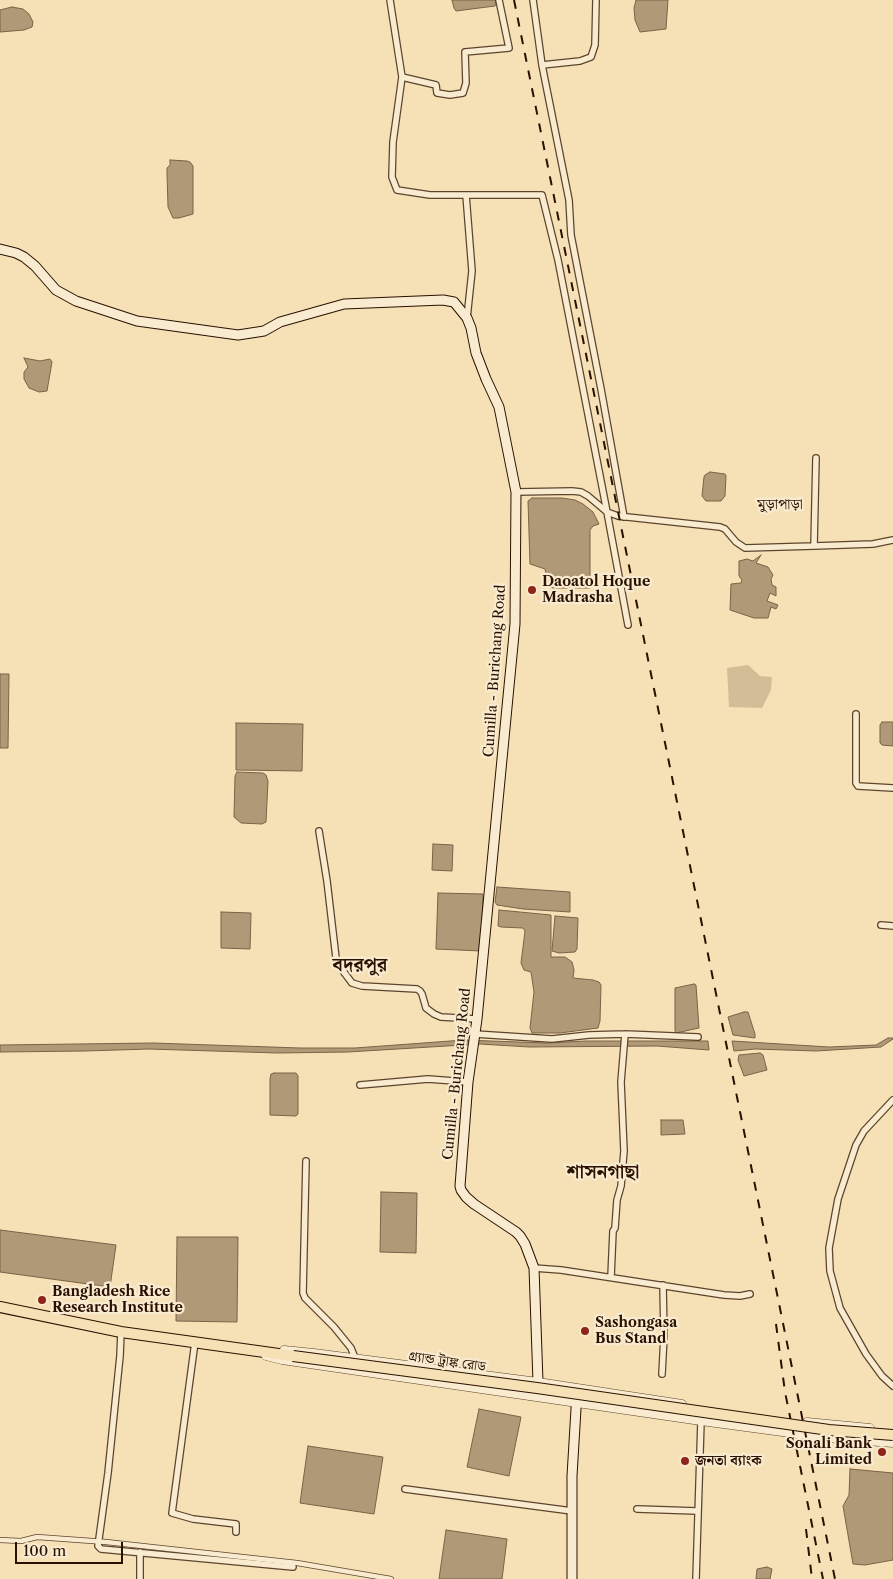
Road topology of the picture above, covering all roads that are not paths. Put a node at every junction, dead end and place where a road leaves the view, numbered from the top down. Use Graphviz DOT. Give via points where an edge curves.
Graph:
graph roads {
  1 [pos="390,0"];
  2 [pos="498,0"];
  3 [pos="532,0"];
  4 [pos="596,0"];
  5 [pos="542,65"];
  6 [pos="402,78"];
  7 [pos="466,195"];
  8 [pos="0,249"];
  9 [pos="467,318"];
  10 [pos="816,458"];
  11 [pos="516,492"];
  12 [pos="608,512"];
  13 [pos="624,517"];
  14 [pos="893,540"];
  15 [pos="814,546"];
  16 [pos="628,625"];
  17 [pos="856,714"];
  18 [pos="893,788"];
  19 [pos="319,831"];
  20 [pos="881,926"];
  21 [pos="893,926"];
  22 [pos="477,1019"];
  23 [pos="475,1034"];
  24 [pos="624,1036"];
  25 [pos="698,1036"];
  26 [pos="468,1082"];
  27 [pos="360,1085"];
  28 [pos="893,1100"];
  29 [pos="306,1161"];
  30 [pos="534,1268"];
  31 [pos="611,1277"];
  32 [pos="663,1285"];
  33 [pos="750,1294"];
  34 [pos="0,1307"];
  35 [pos="121,1332"];
  36 [pos="195,1342"];
  37 [pos="245,1349"];
  38 [pos="355,1358"];
  39 [pos="662,1374"];
  40 [pos="538,1382"];
  41 [pos="893,1386"];
  42 [pos="576,1402"];
  43 [pos="701,1421"];
  44 [pos="893,1430"];
  45 [pos="893,1435"];
  46 [pos="893,1443"];
  47 [pos="405,1490"];
  48 [pos="637,1509"];
  49 [pos="572,1511"];
  50 [pos="697,1511"];
  51 [pos="236,1532"];
  52 [pos="0,1540"];
  53 [pos="97,1541"];
  54 [pos="140,1552"];
  55 [pos="292,1567"];
  56 [pos="140,1579"];
  57 [pos="391,1579"];
  58 [pos="572,1579"];
  59 [pos="696,1579"];
  1 -- 6 [label="street"];
  2 -- 6 [label="street" via="509,48 464,52 466,83 463,93 436,93 436,85"];
  3 -- 5 [label="street"];
  4 -- 5 [label="street" via="592,57"];
  5 -- 13 [label="street"];
  6 -- 7 [label="street" via="393,142 392,177 397,190 430,195"];
  7 -- 9 [label="street" via="472,271"];
  7 -- 12 [label="street" via="542,195"];
  8 -- 9 [label="main road" via="24,258 56,290 76,301 137,321 238,335 264,331 280,322 344,304 443,300 454,302"];
  9 -- 11 [label="main road, Cumilla - Burichang Road" via="476,353 499,408"];
  10 -- 15 [label="street"];
  11 -- 12 [label="street" via="581,492"];
  11 -- 22 [label="main road, Cumilla - Burichang Road" via="515,624"];
  12 -- 13 [label="street"];
  12 -- 16 [label="street"];
  13 -- 15 [label="street" via="720,527 744,548"];
  14 -- 15 [label="street"];
  17 -- 18 [label="street" via="856,782 858,786"];
  19 -- 22 [label="street" via="336,958 352,983 417,989 426,1008 434,1014"];
  20 -- 21 [label="street"];
  22 -- 23 [label="main road, Cumilla - Burichang Road"];
  23 -- 24 [label="street" via="552,1039"];
  23 -- 26 [label="main road, Cumilla - Burichang Road"];
  24 -- 25 [label="street"];
  24 -- 31 [label="street" via="621,1082 624,1151 613,1231"];
  26 -- 27 [label="street" via="421,1079"];
  26 -- 30 [label="main road, Cumilla - Burichang Road" via="461,1190 474,1204 518,1234"];
  28 -- 41 [label="street" via="856,1144 838,1199 829,1248 830,1271 840,1308 866,1354"];
  29 -- 38 [label="street" via="303,1293 351,1348"];
  30 -- 31 [label="street"];
  30 -- 40 [label="main road, Cumilla - Burichang Road"];
  31 -- 32 [label="street"];
  32 -- 33 [label="street" via="724,1295"];
  32 -- 39 [label="street"];
  34 -- 35 [label="highway, গ্র্যান্ড ট্রাঙ্ক রোড"];
  35 -- 36 [label="highway, গ্র্যান্ড ট্রাঙ্ক রোড"];
  35 -- 53 [label="street" via="108,1473"];
  36 -- 37 [label="highway, গ্র্যান্ড ট্রাঙ্ক রোড"];
  36 -- 51 [label="street" via="172,1513 236,1524"];
  37 -- 38 [label="street"];
  37 -- 42 [label="street" via="282,1360"];
  37 -- 45 [label="highway, গ্র্যান্ড ট্রাঙ্ক রোড, bridge" via="829,1430"];
  38 -- 40 [label="street"];
  40 -- 42 [label="main road" via="575,1390"];
  40 -- 44 [label="street" via="770,1418"];
  42 -- 43 [label="street"];
  42 -- 49 [label="main road"];
  43 -- 46 [label="street" via="827,1438"];
  43 -- 50 [label="street"];
  47 -- 49 [label="street"];
  48 -- 50 [label="street"];
  49 -- 58 [label="main road"];
  50 -- 59 [label="street"];
  52 -- 53 [label="street"];
  53 -- 54 [label="street" via="101,1549"];
  53 -- 57 [label="street" via="298,1563"];
  54 -- 55 [label="street"];
  54 -- 56 [label="street"];
}
